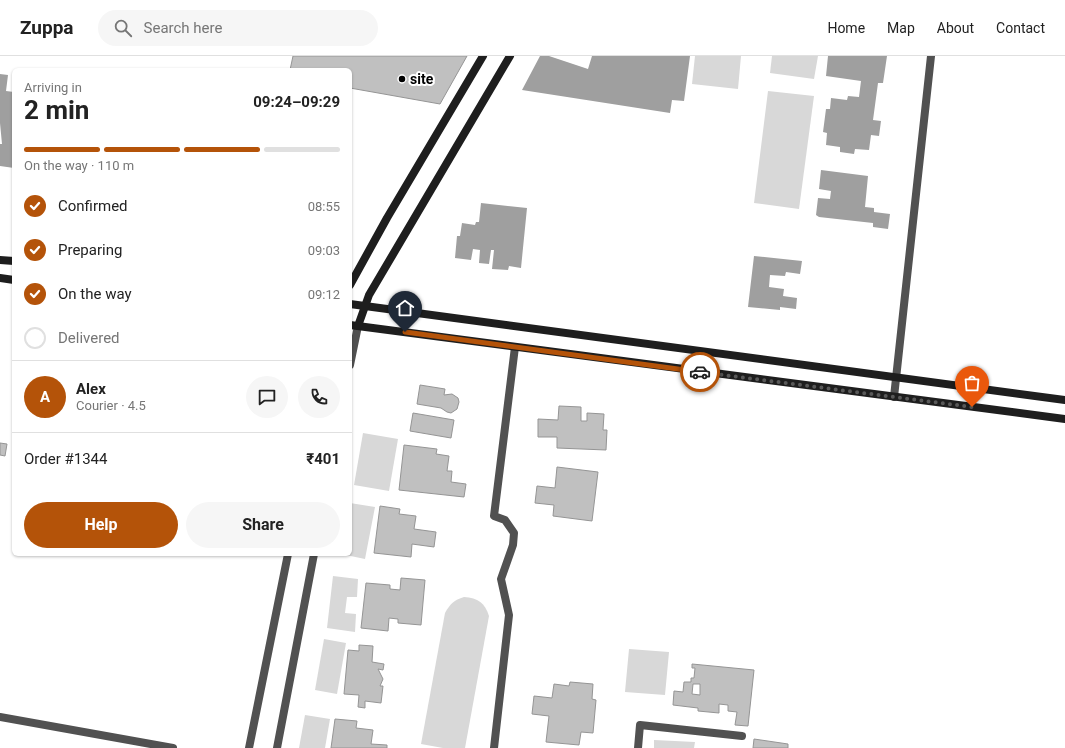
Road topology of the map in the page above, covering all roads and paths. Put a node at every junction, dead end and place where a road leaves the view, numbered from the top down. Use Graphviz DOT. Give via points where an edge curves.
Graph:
graph roads {
  1 [pos="483,56"];
  2 [pos="510,56"];
  3 [pos="931,56"];
  4 [pos="0,260"];
  5 [pos="12,261"];
  6 [pos="0,278"];
  7 [pos="12,280"];
  8 [pos="352,281"];
  9 [pos="352,304"];
  10 [pos="364,306"];
  11 [pos="354,326"];
  12 [pos="352,346"];
  13 [pos="514,347"];
  14 [pos="896,377"];
  15 [pos="894,397"];
  16 [pos="1065,400"];
  17 [pos="1065,419"];
  18 [pos="288,556"];
  19 [pos="314,556"];
  20 [pos="0,717"];
  21 [pos="742,736"];
  22 [pos="173,748"];
  23 [pos="249,748"];
  24 [pos="277,748"];
  25 [pos="494,748"];
  26 [pos="638,748"];
  1 -- 8 [label="main road"];
  2 -- 10 [label="main road"];
  3 -- 14 [label="street"];
  4 -- 5 [label="main road"];
  6 -- 7 [label="main road"];
  9 -- 10 [label="main road"];
  10 -- 11 [label="main road"];
  10 -- 14 [label="main road"];
  11 -- 12 [label="street"];
  11 -- 13 [label="main road"];
  13 -- 15 [label="main road"];
  13 -- 25 [label="street" via="494,516 505,520 514,533 513,545 501,579 509,615"];
  14 -- 15 [label="street"];
  14 -- 16 [label="main road"];
  15 -- 17 [label="main road"];
  18 -- 23 [label="street"];
  19 -- 24 [label="street"];
  20 -- 22 [label="street"];
  21 -- 26 [label="street" via="640,725"];
}
